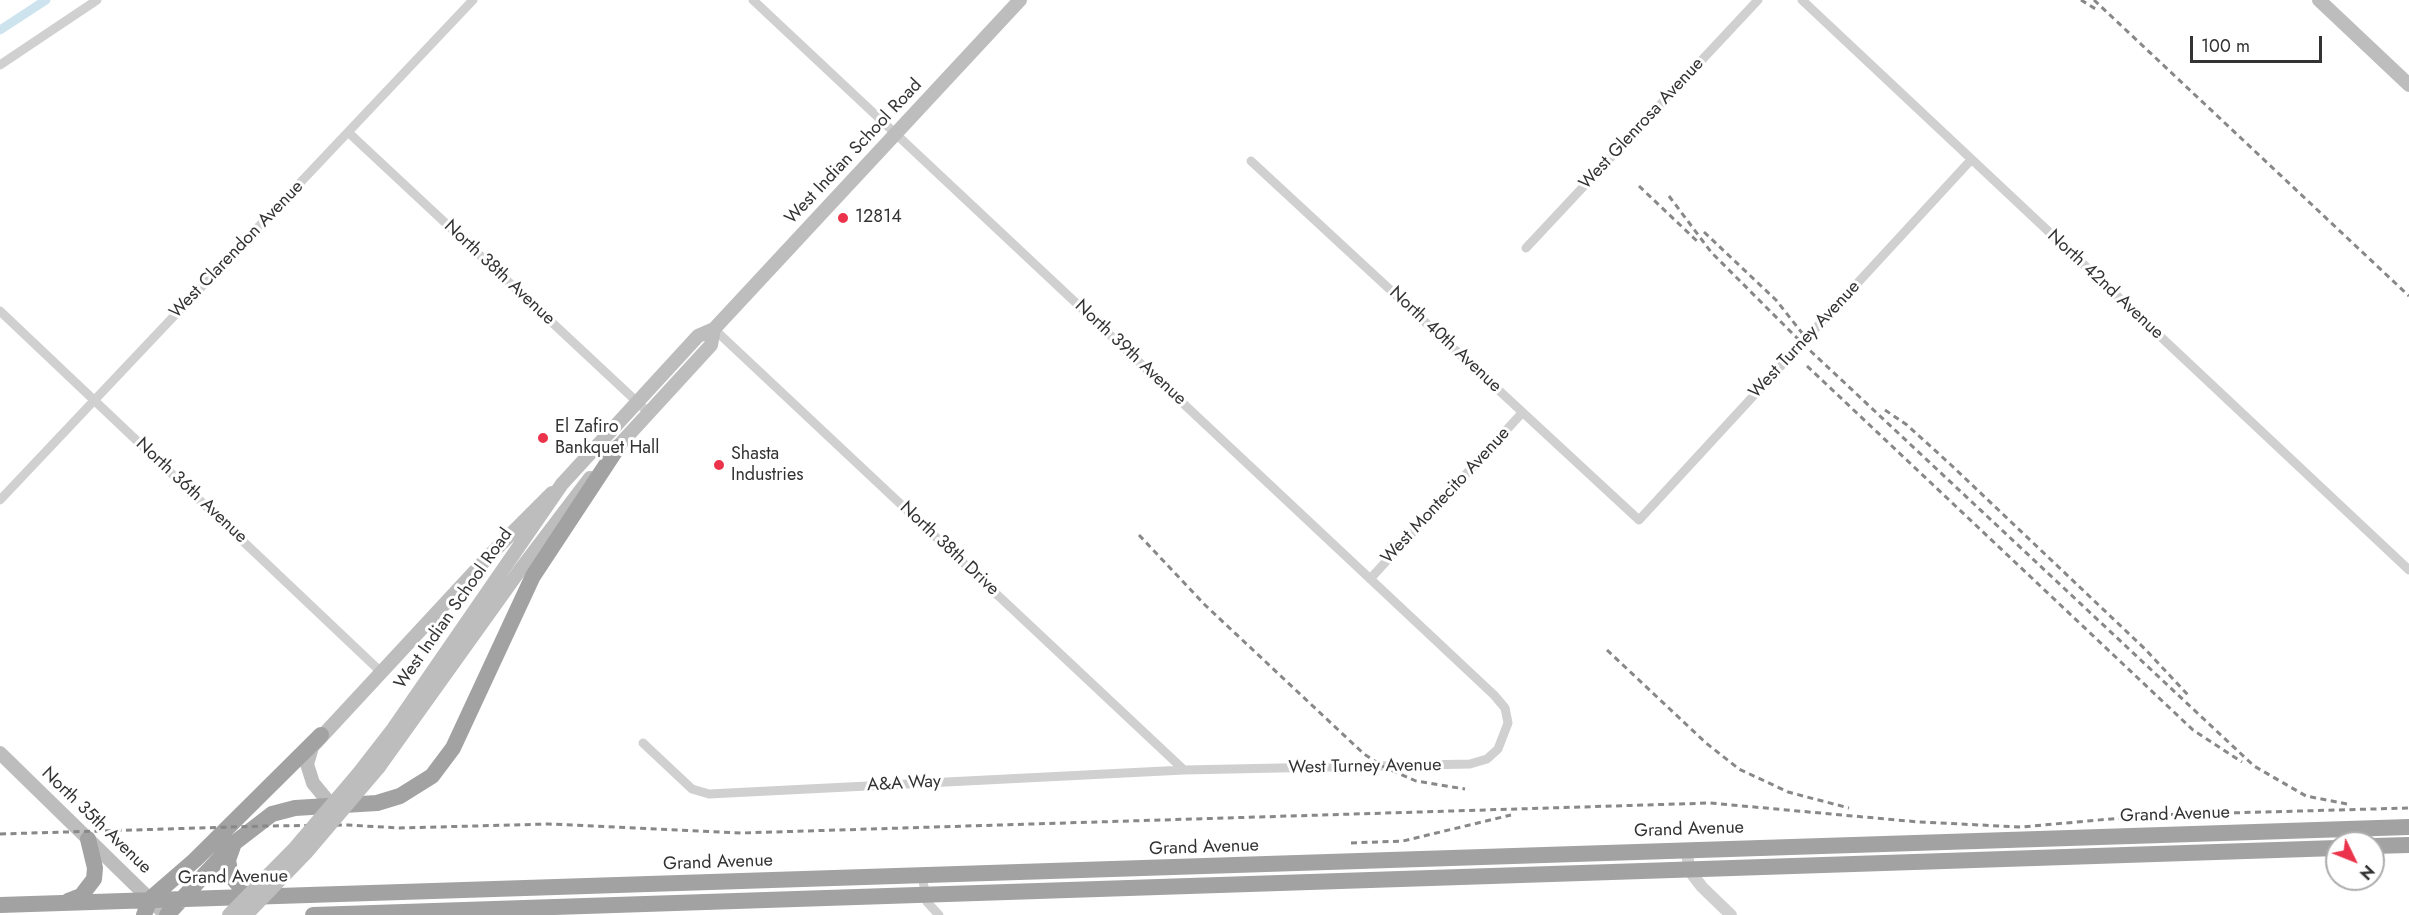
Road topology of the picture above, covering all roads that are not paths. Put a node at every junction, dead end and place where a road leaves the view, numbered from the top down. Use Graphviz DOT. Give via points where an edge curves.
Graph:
graph roads {
  1 [pos="97,0"];
  2 [pos="473,0"];
  3 [pos="753,0"];
  4 [pos="1020,0"];
  5 [pos="1758,0"];
  6 [pos="1802,0"];
  7 [pos="2319,0"];
  8 [pos="0,65"];
  9 [pos="2409,85"];
  10 [pos="349,133"];
  11 [pos="896,134"];
  12 [pos="1251,160"];
  13 [pos="1970,161"];
  14 [pos="1526,248"];
  15 [pos="0,311"];
  16 [pos="714,329"];
  17 [pos="94,399"];
  18 [pos="637,402"];
  19 [pos="649,413"];
  20 [pos="1522,413"];
  21 [pos="618,447"];
  22 [pos="562,484"];
  23 [pos="0,500"];
  24 [pos="1639,520"];
  25 [pos="2409,570"];
  26 [pos="1370,579"];
  27 [pos="381,672"];
  28 [pos="1505,708"];
  29 [pos="321,735"];
  30 [pos="643,743"];
  31 [pos="0,753"];
  32 [pos="1184,770"];
  33 [pos="342,806"];
  34 [pos="2409,826"];
  35 [pos="88,839"];
  36 [pos="233,844"];
  37 [pos="2409,845"];
  38 [pos="2385,846"];
  39 [pos="2325,848"];
  40 [pos="1687,851"];
  41 [pos="1299,864"];
  42 [pos="1689,870"];
  43 [pos="922,876"];
  44 [pos="1299,882"];
  45 [pos="651,885"];
  46 [pos="392,893"];
  47 [pos="924,895"];
  48 [pos="273,897"];
  49 [pos="150,899"];
  50 [pos="181,899"];
  51 [pos="56,903"];
  52 [pos="0,905"];
  53 [pos="639,905"];
  54 [pos="579,906"];
  55 [pos="393,912"];
  56 [pos="144,915"];
  57 [pos="166,915"];
  58 [pos="229,915"];
  59 [pos="246,915"];
  60 [pos="313,915"];
  61 [pos="541,915"];
  62 [pos="939,915"];
  63 [pos="1731,915"];
  1 -- 8 [label="street"];
  2 -- 10 [label="street, West Clarendon Avenue"];
  3 -- 11 [label="street, North 39th Avenue"];
  4 -- 11 [label="main road, West Indian School Road"];
  5 -- 14 [label="street, West Glenrosa Avenue"];
  6 -- 13 [label="street, North 42nd Avenue"];
  7 -- 9 [label="main road"];
  10 -- 17 [label="street, West Clarendon Avenue"];
  10 -- 18 [label="street, North 38th Avenue"];
  11 -- 16 [label="main road, West Indian School Road"];
  11 -- 26 [label="street, North 39th Avenue"];
  12 -- 20 [label="street, North 40th Avenue"];
  13 -- 24 [label="street, West Turney Avenue"];
  13 -- 25 [label="street, North 42nd Avenue"];
  15 -- 17 [label="street, North 36th Avenue"];
  16 -- 18 [label="main road, West Indian School Road" via="698,336"];
  16 -- 19 [label="main road, West Indian School Road" via="711,345"];
  16 -- 32 [label="street, North 38th Drive"];
  17 -- 23 [label="street, West Clarendon Avenue"];
  17 -- 27 [label="street, North 36th Avenue"];
  18 -- 19 [label="street, North 38th Avenue"];
  18 -- 22 [label="main road, West Indian School Road"];
  19 -- 21 [label="main road, West Indian School Road"];
  20 -- 24 [label="street, North 40th Avenue"];
  20 -- 26 [label="street, West Montecito Avenue"];
  21 -- 33 [label="highway" via="533,576 453,748 440,767 400,796"];
  21 -- 59 [label="main road, West Indian School Road, bridge" via="570,502 379,767 306,853"];
  22 -- 27 [label="main road"];
  22 -- 58 [label="main road, West Indian School Road, bridge" via="358,774 294,849"];
  26 -- 28 [label="street, North 39th Avenue"];
  27 -- 29 [label="main road"];
  28 -- 32 [label="street, West Turney Avenue" via="1508,723 1498,749 1478,763"];
  29 -- 33 [label="main road" via="309,753 310,776 327,800"];
  29 -- 49 [label="highway" via="195,860"];
  30 -- 32 [label="street, A&A Way" via="692,789 709,794"];
  31 -- 35 [label="main road, North 35th Avenue"];
  33 -- 36 [label="highway" via="282,811 263,819"];
  34 -- 40 [label="highway, Grand Avenue"];
  35 -- 49 [label="main road, North 35th Avenue"];
  35 -- 51 [label="highway" via="95,868 91,886 81,896"];
  36 -- 48 [label="highway" via="228,866 235,882 246,890"];
  36 -- 50 [label="highway"];
  37 -- 38 [label="highway"];
  39 -- 42 [label="highway, Grand Avenue"];
  40 -- 41 [label="highway, Grand Avenue"];
  40 -- 42 [label="street"];
  41 -- 43 [label="highway, Grand Avenue"];
  41 -- 44 [label="highway"];
  42 -- 44 [label="highway, Grand Avenue"];
  42 -- 63 [label="street"];
  43 -- 45 [label="highway, Grand Avenue"];
  43 -- 47 [label="street"];
  44 -- 47 [label="highway, Grand Avenue"];
  45 -- 46 [label="highway, Grand Avenue"];
  45 -- 53 [label="highway"];
  46 -- 48 [label="highway, Grand Avenue"];
  46 -- 55 [label="highway"];
  47 -- 53 [label="highway, Grand Avenue"];
  47 -- 62 [label="street"];
  48 -- 50 [label="highway, Grand Avenue"];
  49 -- 50 [label="highway, Grand Avenue"];
  49 -- 51 [label="highway, Grand Avenue"];
  49 -- 56 [label="highway"];
  49 -- 57 [label="main road, North 35th Avenue"];
  50 -- 57 [label="highway"];
  51 -- 52 [label="highway, Grand Avenue"];
  53 -- 54 [label="highway, Grand Avenue"];
  54 -- 55 [label="highway, Grand Avenue"];
  54 -- 61 [label="highway"];
  55 -- 60 [label="highway, Grand Avenue"];
}
